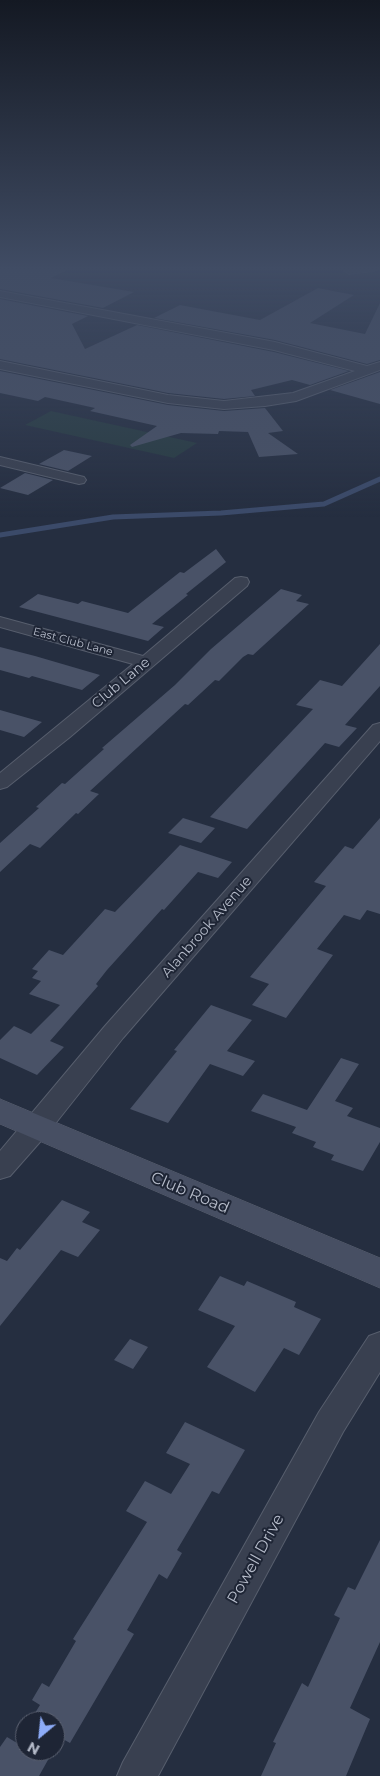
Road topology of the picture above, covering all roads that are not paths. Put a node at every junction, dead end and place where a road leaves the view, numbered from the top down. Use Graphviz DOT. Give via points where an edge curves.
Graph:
graph roads {
  1 [pos="297,351"];
  2 [pos="0,364"];
  3 [pos="374,368"];
  4 [pos="0,461"];
  5 [pos="79,480"];
  6 [pos="241,582"];
  7 [pos="0,622"];
  8 [pos="146,662"];
  9 [pos="380,730"];
  10 [pos="0,759"];
  11 [pos="20,766"];
  12 [pos="0,783"];
  13 [pos="0,1111"];
  14 [pos="37,1127"];
  15 [pos="0,1169"];
  16 [pos="380,1274"];
  17 [pos="380,1345"];
  18 [pos="137,1776"];
  1 -- 3 [label="street"];
  2 -- 3 [label="street" via="168,399 224,405 296,398"];
  4 -- 5 [label="street"];
  6 -- 8 [label="street, Club Lane"];
  7 -- 8 [label="street, East Club Lane"];
  8 -- 11 [label="street, Club Lane"];
  9 -- 14 [label="street, Alanbrook Avenue" via="114,1032"];
  10 -- 11 [label="street"];
  11 -- 12 [label="street, Club Lane"];
  13 -- 14 [label="street, Club Road"];
  14 -- 15 [label="street, Alanbrook Avenue"];
  14 -- 16 [label="street, Club Road"];
  17 -- 18 [label="street, Powell Drive" via="331,1422"];
}
